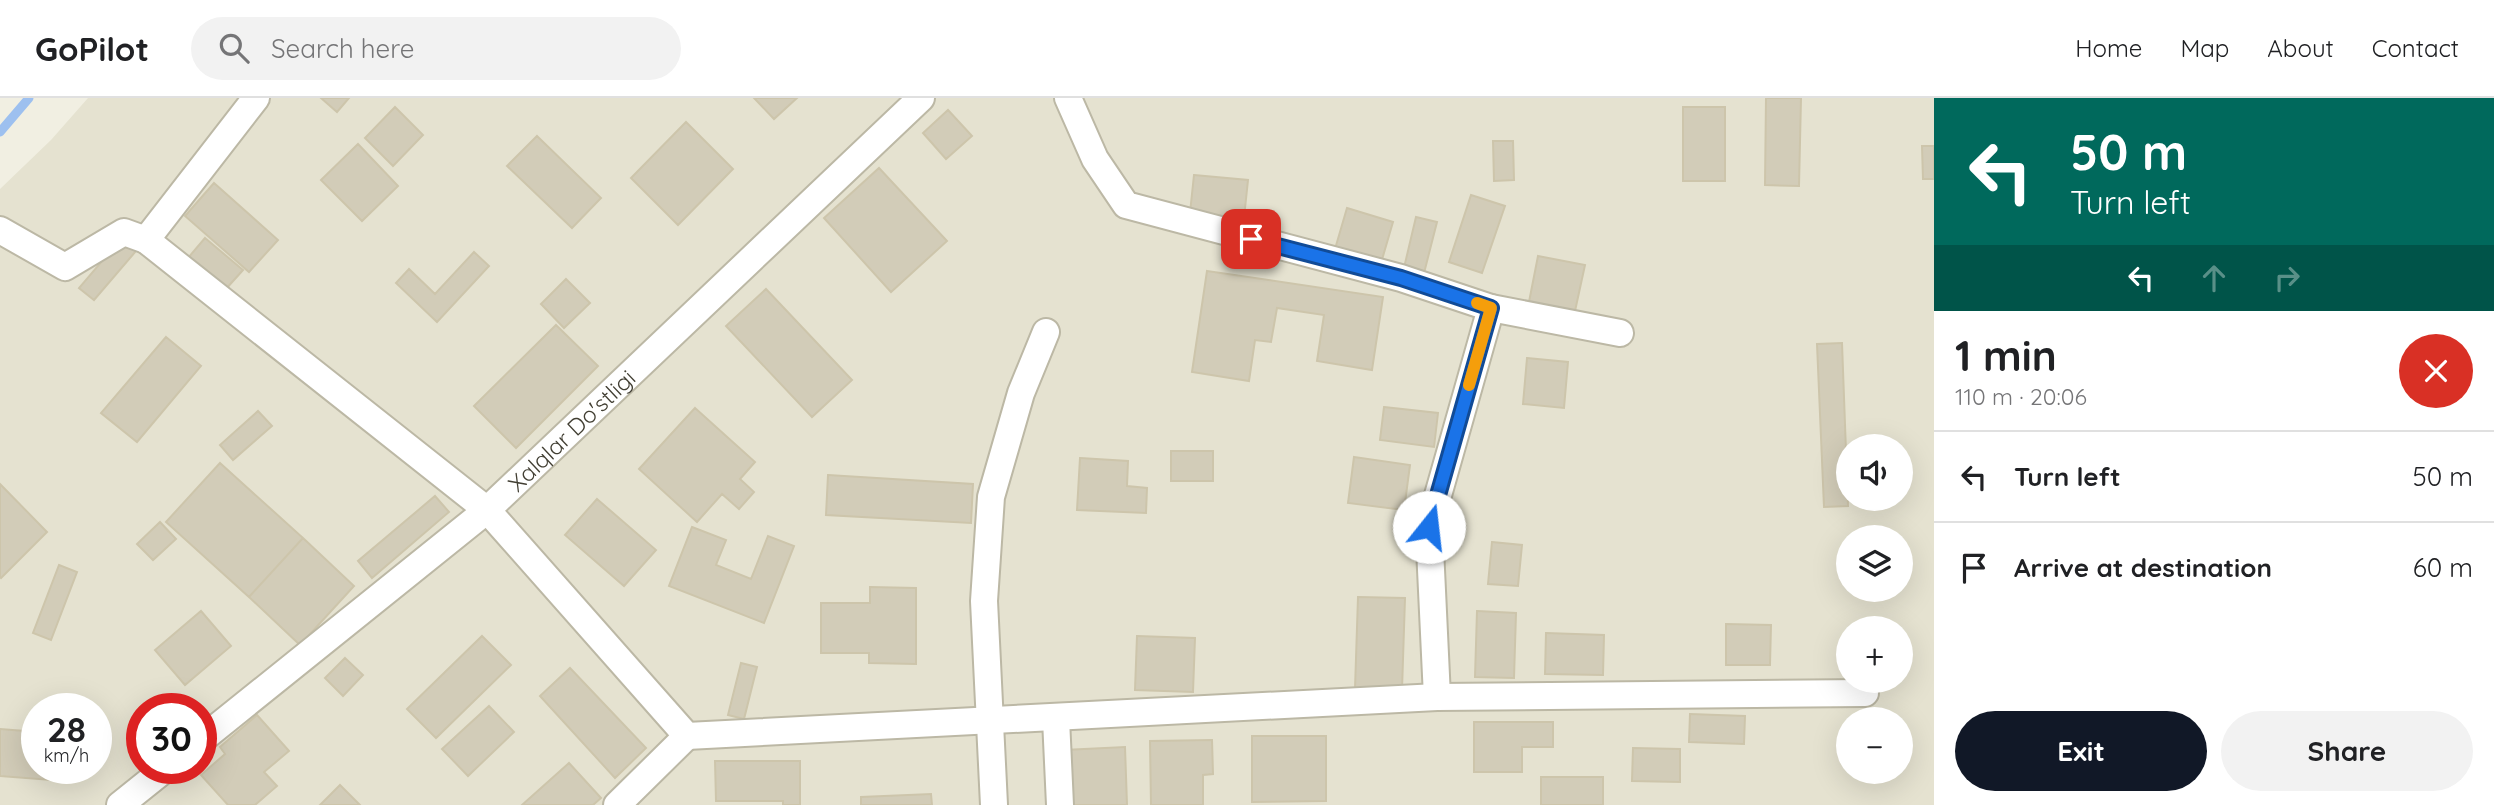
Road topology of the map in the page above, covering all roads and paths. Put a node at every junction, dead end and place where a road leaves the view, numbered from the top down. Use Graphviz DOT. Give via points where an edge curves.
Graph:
graph roads {
  1 [pos="256,98"];
  2 [pos="1068,98"];
  3 [pos="916,100"];
  4 [pos="0,230"];
  5 [pos="146,240"];
  6 [pos="1491,308"];
  7 [pos="1046,332"];
  8 [pos="1620,333"];
  9 [pos="487,510"];
  10 [pos="1866,693"];
  11 [pos="1437,697"];
  12 [pos="1056,719"];
  13 [pos="990,722"];
  14 [pos="217,727"];
  15 [pos="687,737"];
  16 [pos="146,784"];
  17 [pos="120,805"];
  18 [pos="617,805"];
  19 [pos="994,805"];
  20 [pos="1060,805"];
  1 -- 5 [label="street"];
  2 -- 6 [label="street" via="1096,159 1126,205 1401,278"];
  3 -- 9 [label="street, Xalqlar Do'stligi"];
  4 -- 5 [label="street" via="65,267 124,232"];
  5 -- 9 [label="street"];
  6 -- 8 [label="street"];
  6 -- 11 [label="street" via="1429,527"];
  7 -- 13 [label="street" via="1021,393 991,497 984,601"];
  9 -- 14 [label="street, Xalqlar Do'stligi"];
  9 -- 15 [label="street"];
  10 -- 11 [label="street"];
  11 -- 12 [label="street"];
  12 -- 13 [label="street"];
  12 -- 20 [label="street"];
  13 -- 15 [label="street"];
  13 -- 19 [label="street"];
  15 -- 18 [label="street"];
  16 -- 17 [label="street"];
}
